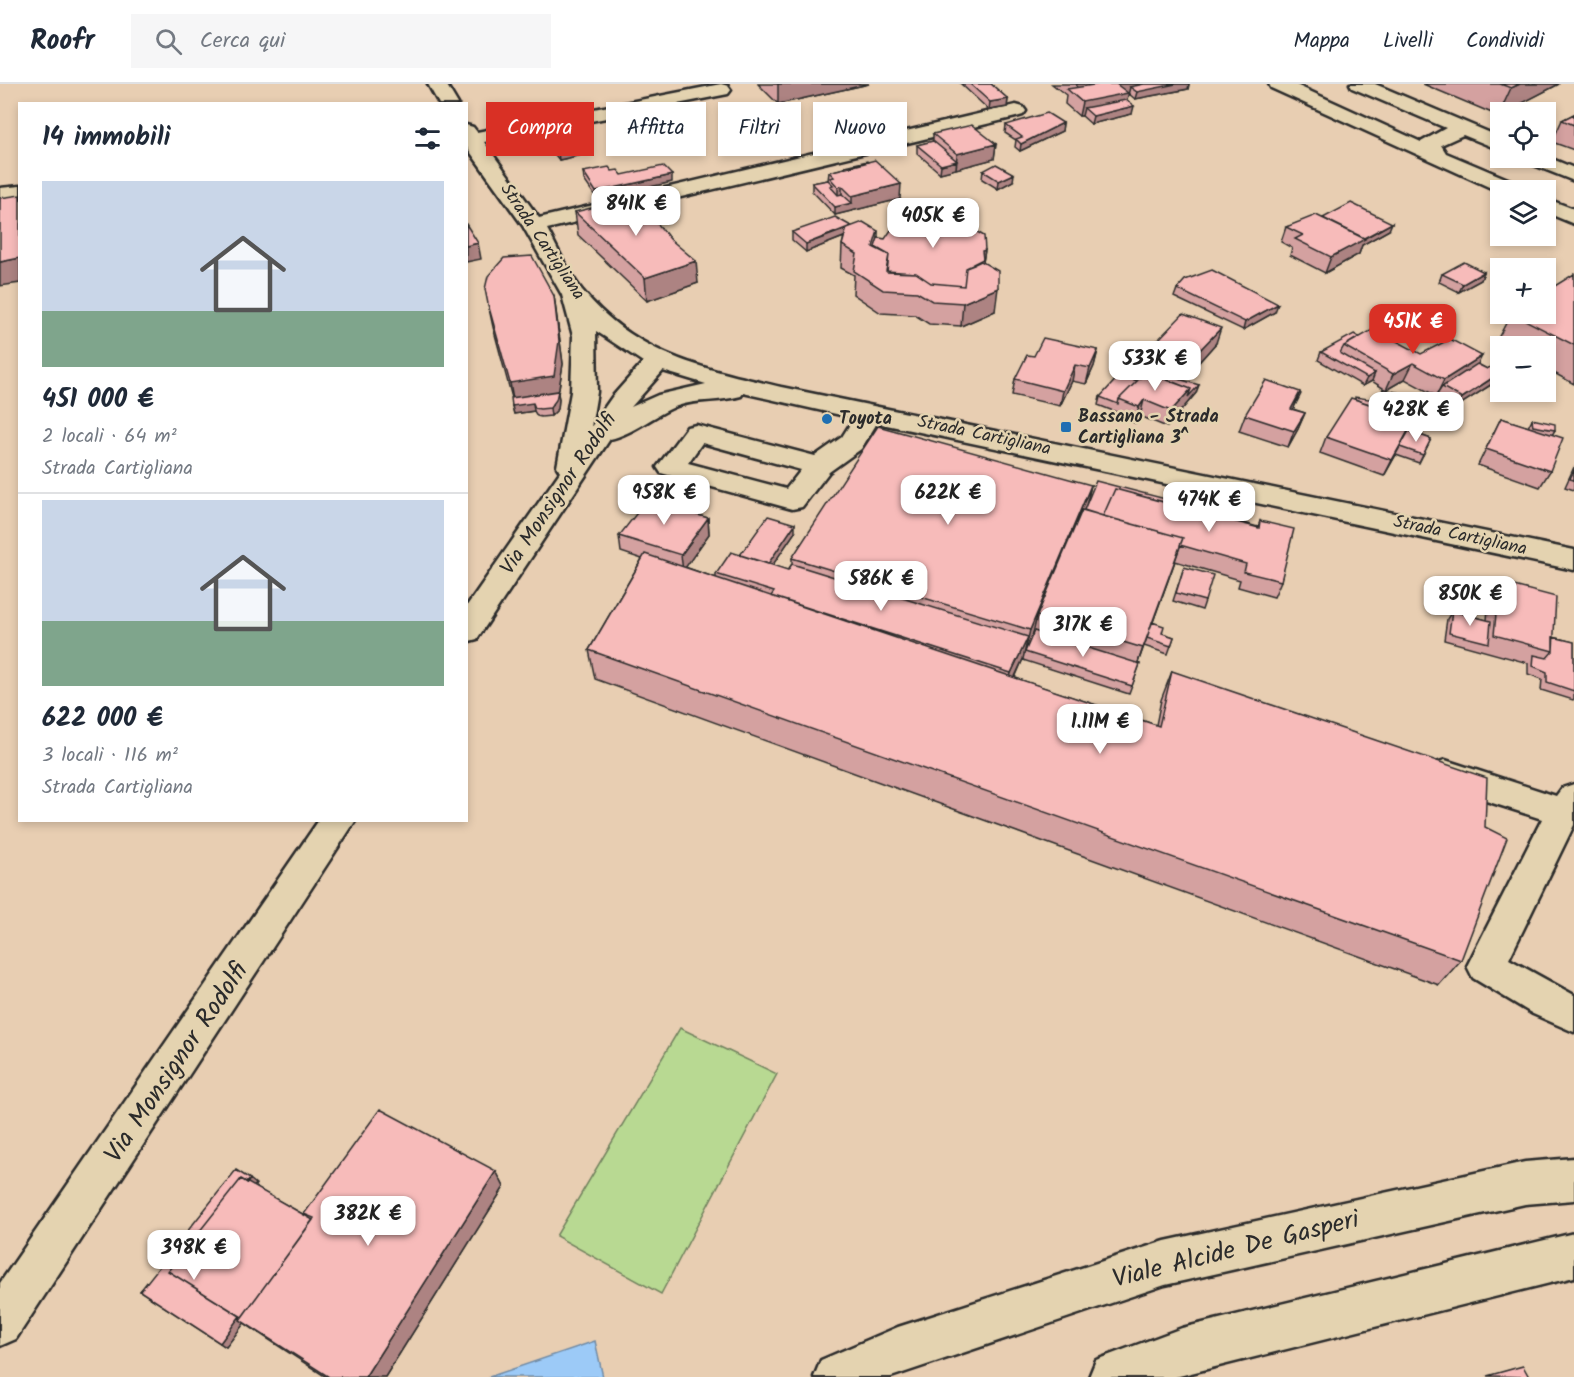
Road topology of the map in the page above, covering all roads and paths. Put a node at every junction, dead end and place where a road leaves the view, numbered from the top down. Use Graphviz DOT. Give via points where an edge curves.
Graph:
graph roads {
  1 [pos="437,84"];
  2 [pos="1278,84"];
  3 [pos="1359,84"];
  4 [pos="721,90"];
  5 [pos="448,102"];
  6 [pos="1016,111"];
  7 [pos="1462,128"];
  8 [pos="468,137"];
  9 [pos="1490,140"];
  10 [pos="1438,157"];
  11 [pos="1556,168"];
  12 [pos="1574,175"];
  13 [pos="1491,180"];
  14 [pos="18,192"];
  15 [pos="0,194"];
  16 [pos="1556,209"];
  17 [pos="1574,217"];
  18 [pos="534,226"];
  19 [pos="571,292"];
  20 [pos="658,361"];
  21 [pos="782,395"];
  22 [pos="871,412"];
  23 [pos="594,442"];
  24 [pos="819,466"];
  25 [pos="569,477"];
  26 [pos="1574,560"];
  27 [pos="468,628"];
  28 [pos="1418,766"];
  29 [pos="1569,805"];
  30 [pos="338,822"];
  31 [pos="1574,1014"];
  32 [pos="1574,1179"];
  33 [pos="1574,1255"];
  34 [pos="4,1319"];
  35 [pos="838,1377"];
  36 [pos="1113,1377"];
  1 -- 5 [label="street"];
  2 -- 10 [label="street"];
  3 -- 7 [label="street"];
  4 -- 8 [label="street"];
  6 -- 18 [label="street"];
  7 -- 9 [label="street"];
  7 -- 10 [label="street" via="1430,143"];
  8 -- 18 [label="street, Strada Cartigliana"];
  10 -- 13 [label="street"];
  11 -- 12 [label="street"];
  14 -- 15 [label="street"];
  16 -- 17 [label="street"];
  18 -- 19 [label="street, Strada Cartigliana"];
  19 -- 20 [label="street, Strada Cartigliana" via="605,327"];
  19 -- 25 [label="street" via="585,336 584,392"];
  20 -- 21 [label="street, Strada Cartigliana"];
  20 -- 23 [label="street, Via Monsignor Rodolfi"];
  21 -- 22 [label="street, Strada Cartigliana"];
  21 -- 23 [label="street" via="723,391 674,398 639,411"];
  22 -- 24 [label="street" via="864,446"];
  22 -- 26 [label="street, Strada Cartigliana"];
  23 -- 25 [label="street, Via Monsignor Rodolfi"];
  25 -- 27 [label="street, Via Monsignor Rodolfi"];
  28 -- 29 [label="street"];
  29 -- 31 [label="street" via="1486,966"];
  30 -- 34 [label="street, Via Monsignor Rodolfi"];
  32 -- 35 [label="street, Viale Alcide De Gasperi" via="1525,1183 1164,1263 898,1350"];
  33 -- 36 [label="street" via="1182,1351"];
}
